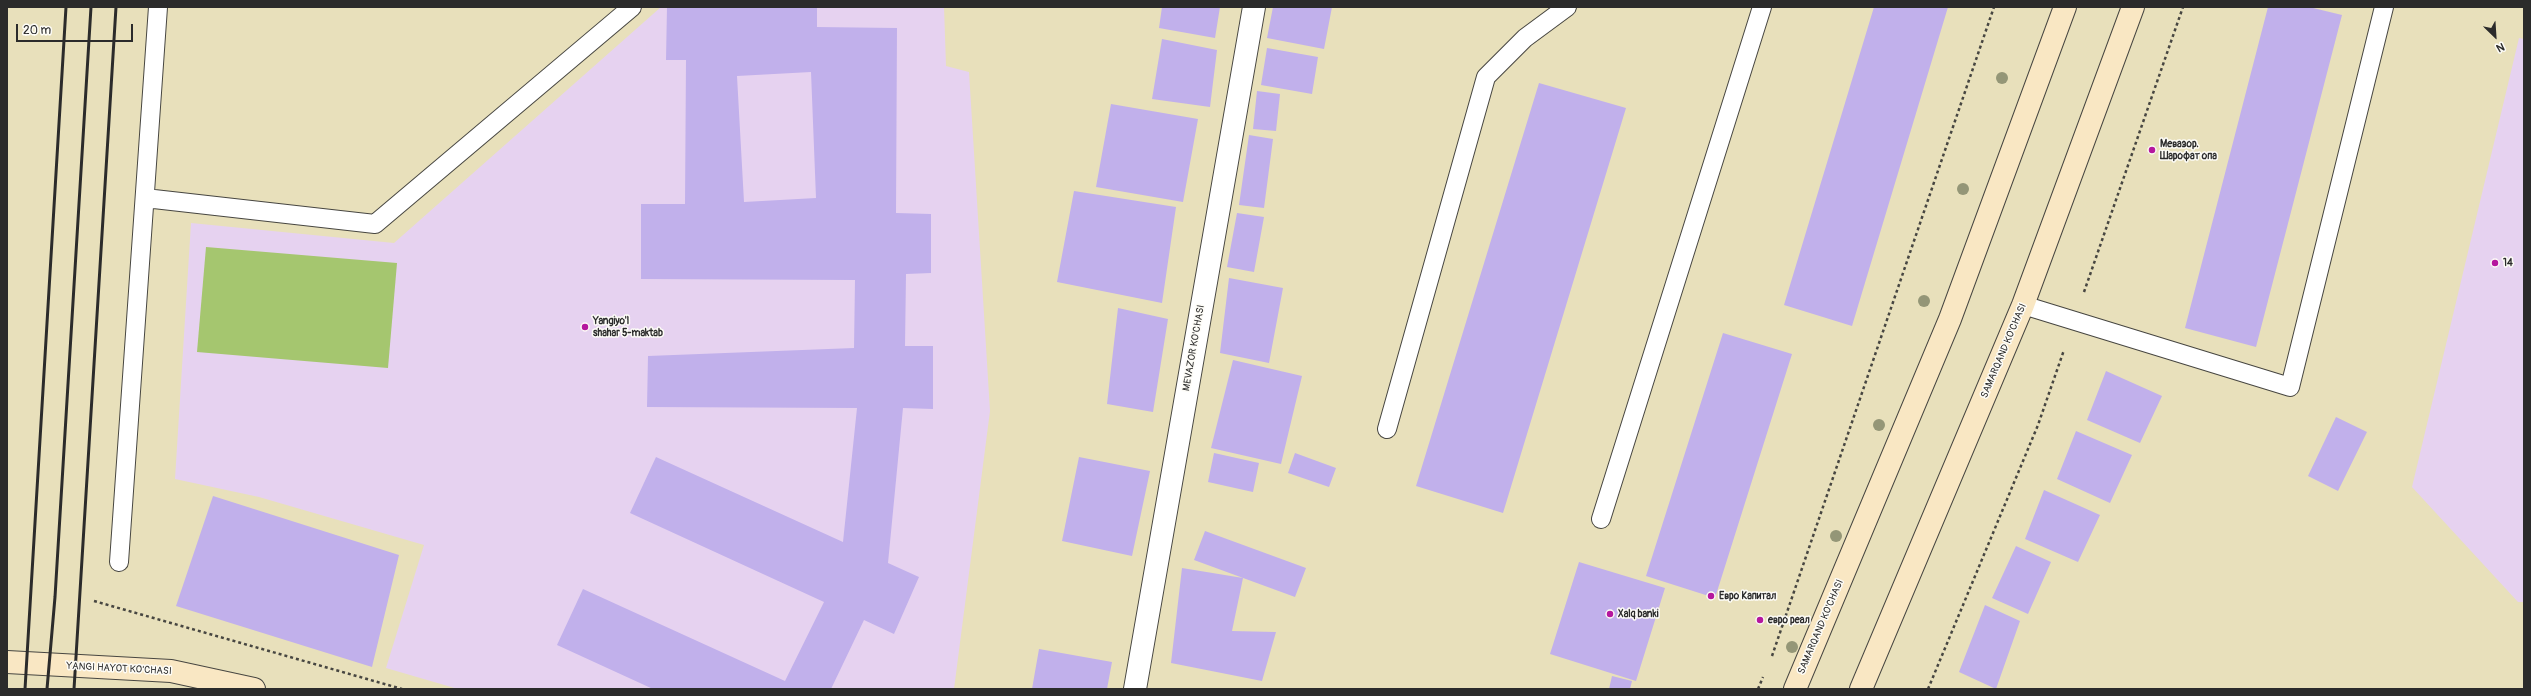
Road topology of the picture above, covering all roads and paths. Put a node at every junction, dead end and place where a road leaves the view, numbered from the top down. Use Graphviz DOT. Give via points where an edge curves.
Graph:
graph roads {
  1 [pos="158,7"];
  2 [pos="632,7"];
  3 [pos="1254,7"];
  4 [pos="1567,7"];
  5 [pos="1762,7"];
  6 [pos="1994,7"];
  7 [pos="2065,7"];
  8 [pos="2133,7"];
  9 [pos="2384,7"];
  10 [pos="145,198"];
  11 [pos="2024,304"];
  12 [pos="1387,429"];
  13 [pos="1601,519"];
  14 [pos="119,562"];
  15 [pos="94,601"];
  16 [pos="1770,661"];
  17 [pos="7,662"];
  18 [pos="1764,675"];
  19 [pos="254,689"];
  20 [pos="402,689"];
  21 [pos="1135,689"];
  22 [pos="1758,689"];
  23 [pos="1795,689"];
  24 [pos="1862,689"];
  1 -- 10 [label="lane"];
  2 -- 10 [label="lane" via="375,224"];
  3 -- 21 [label="street, MEVAZOR KO'CHASI"];
  4 -- 12 [label="lane" via="1525,38 1486,77"];
  5 -- 13 [label="lane"];
  6 -- 16 [label="path"];
  7 -- 23 [label="main road, SAMARQAND KO'CHASI" via="1950,319"];
  8 -- 11 [label="main road, SAMARQAND KO'CHASI"];
  9 -- 11 [label="lane" via="2290,386"];
  10 -- 14 [label="lane"];
  11 -- 24 [label="main road, SAMARQAND KO'CHASI"];
  15 -- 20 [label="path"];
  17 -- 19 [label="main road, YANGI HAYOT KO'CHASI" via="171,671"];
  18 -- 22 [label="path"];
}
